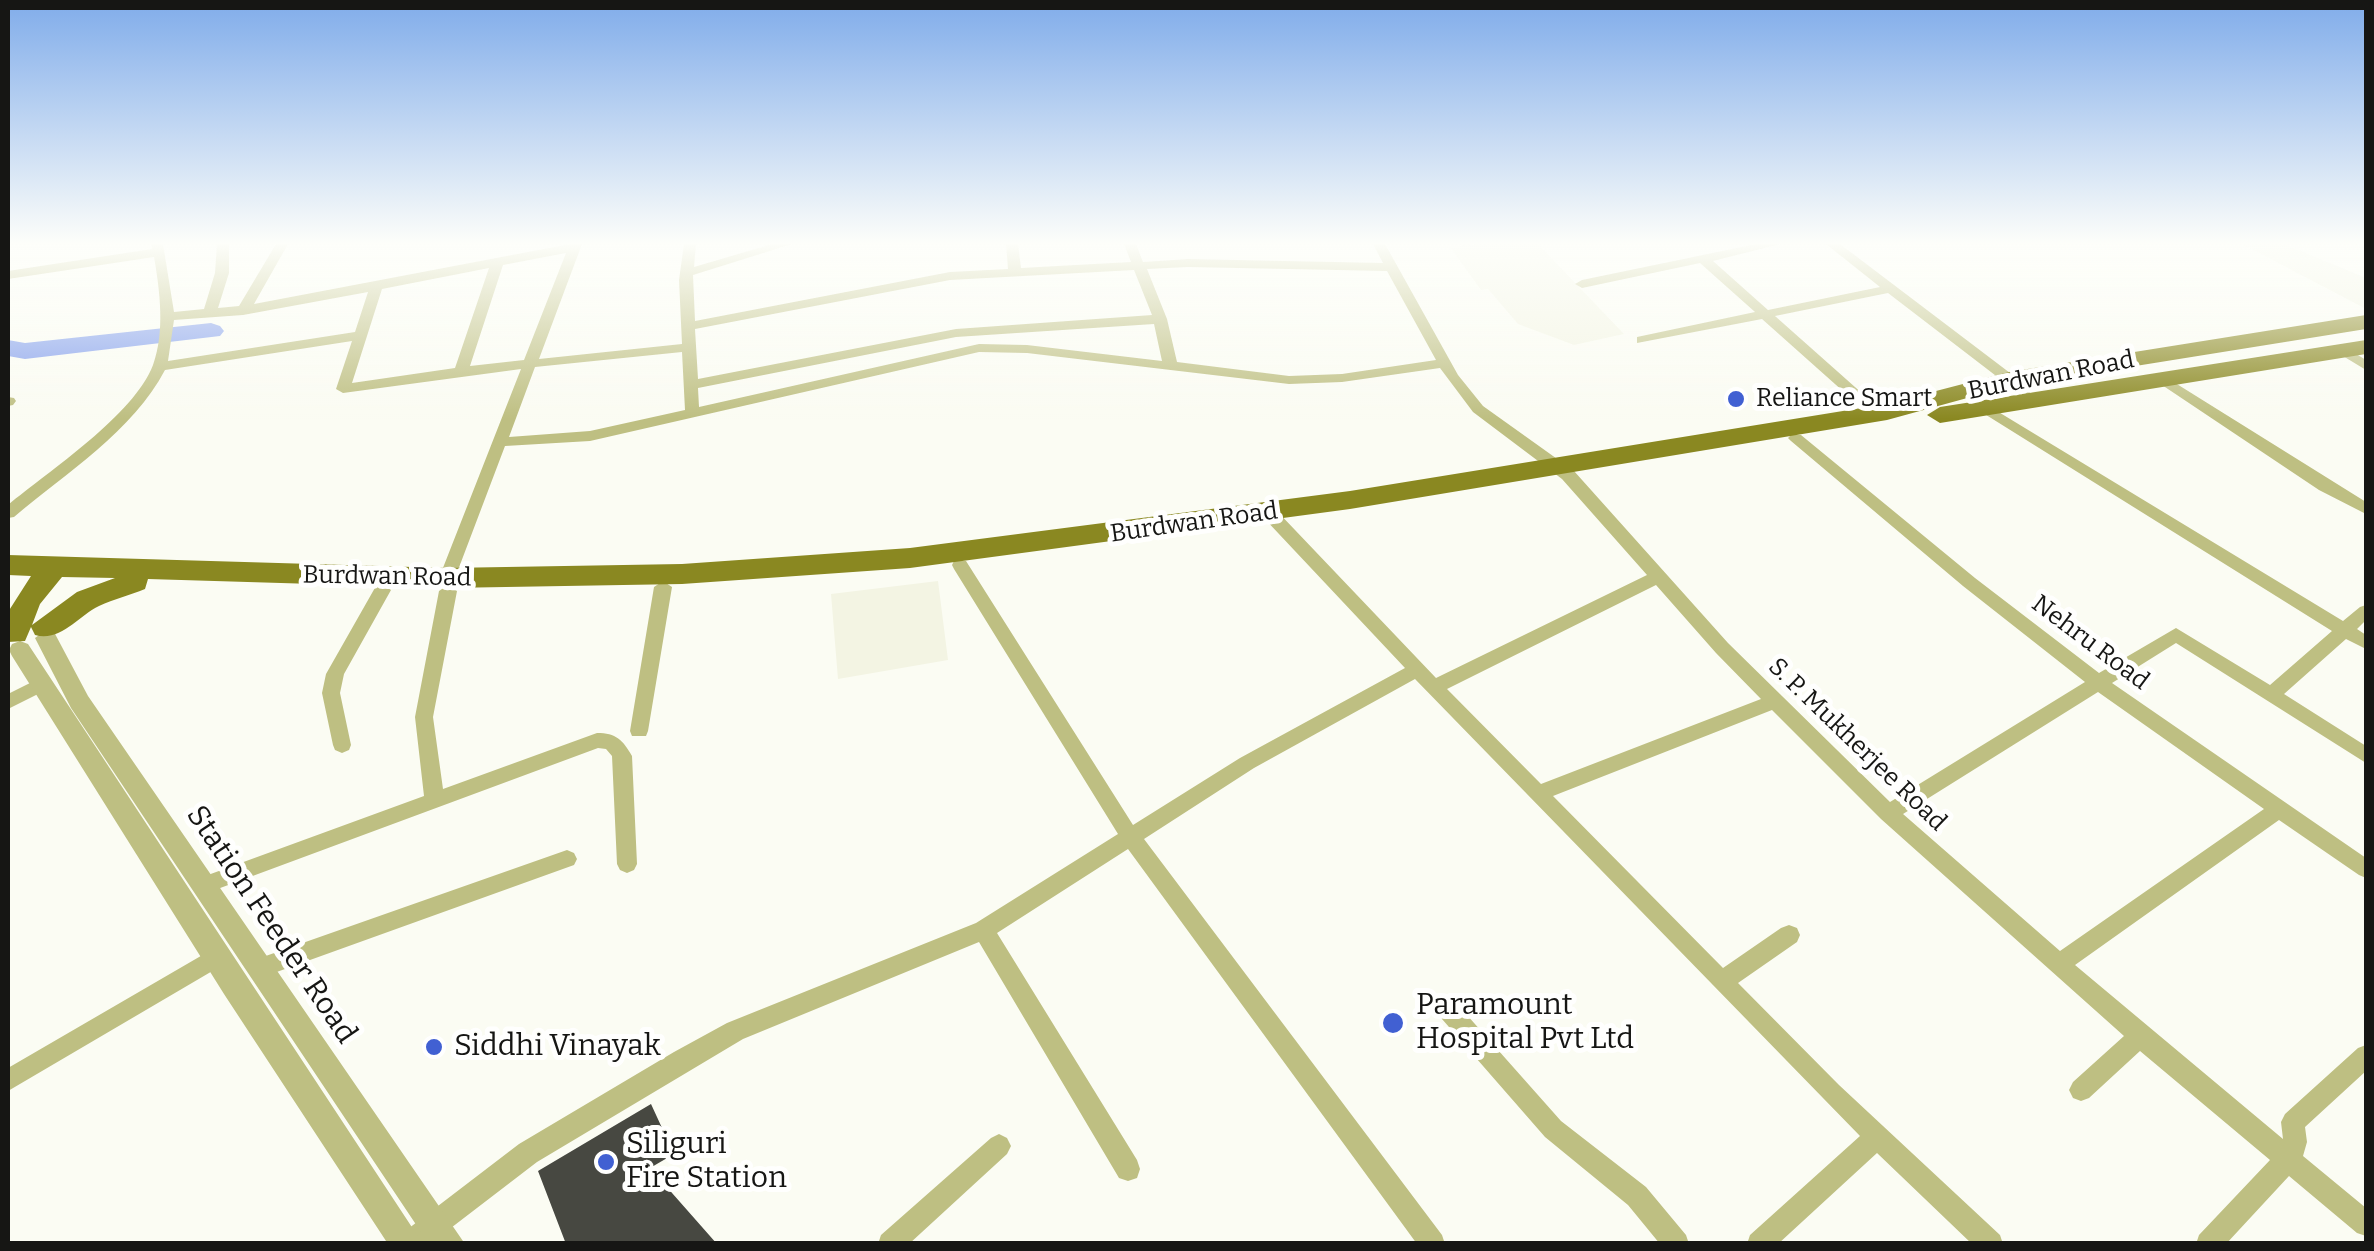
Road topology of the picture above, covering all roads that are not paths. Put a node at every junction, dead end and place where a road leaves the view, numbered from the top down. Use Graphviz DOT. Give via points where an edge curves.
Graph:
graph roads {
  1 [pos="164,302"];
  2 [pos="213,302"];
  3 [pos="248,302"];
  4 [pos="293,302"];
  5 [pos="372,302"];
  6 [pos="483,302"];
  7 [pos="554,302"];
  8 [pos="688,302"];
  9 [pos="812,302"];
  10 [pos="1152,302"];
  11 [pos="1410,302"];
  12 [pos="1750,302"];
  13 [pos="1824,302"];
  14 [pos="1910,302"];
  15 [pos="243,311"];
  16 [pos="209,314"];
  17 [pos="1764,315"];
  18 [pos="1160,319"];
  19 [pos="2366,322"];
  20 [pos="688,326"];
  21 [pos="167,328"];
  22 [pos="362,335"];
  23 [pos="1642,340"];
  24 [pos="689,347"];
  25 [pos="2355,349"];
  26 [pos="1444,362"];
  27 [pos="530,364"];
  28 [pos="160,366"];
  29 [pos="2366,366"];
  30 [pos="1171,368"];
  31 [pos="461,370"];
  32 [pos="2008,379"];
  33 [pos="2164,380"];
  34 [pos="691,385"];
  35 [pos="2032,401"];
  36 [pos="1982,408"];
  37 [pos="692,412"];
  38 [pos="1877,414"];
  39 [pos="1791,433"];
  40 [pos="500,442"];
  41 [pos="1563,470"];
  42 [pos="2366,508"];
  43 [pos="8,513"];
  44 [pos="1273,517"];
  45 [pos="8,564"];
  46 [pos="960,564"];
  47 [pos="62,573"];
  48 [pos="8,576"];
  49 [pos="1658,578"];
  50 [pos="135,582"];
  51 [pos="448,584"];
  52 [pos="664,587"];
  53 [pos="382,590"];
  54 [pos="2366,612"];
  55 [pos="2345,630"];
  56 [pos="27,635"];
  57 [pos="2366,643"];
  58 [pos="1417,670"];
  59 [pos="2100,681"];
  60 [pos="42,684"];
  61 [pos="1434,686"];
  62 [pos="2270,694"];
  63 [pos="1775,701"];
  64 [pos="8,702"];
  65 [pos="639,731"];
  66 [pos="342,745"];
  67 [pos="2366,755"];
  68 [pos="1538,793"];
  69 [pos="435,802"];
  70 [pos="2279,810"];
  71 [pos="1888,813"];
  72 [pos="1131,838"];
  73 [pos="567,858"];
  74 [pos="626,864"];
  75 [pos="2366,869"];
  76 [pos="204,886"];
  77 [pos="984,930"];
  78 [pos="1789,935"];
  79 [pos="218,956"];
  80 [pos="2058,965"];
  81 [pos="260,968"];
  82 [pos="1722,981"];
  83 [pos="1444,1004"];
  84 [pos="2140,1036"];
  85 [pos="2366,1056"];
  86 [pos="8,1080"];
  87 [pos="2081,1090"];
  88 [pos="1876,1138"];
  89 [pos="999,1146"];
  90 [pos="2290,1157"];
  91 [pos="1128,1168"];
  92 [pos="2366,1224"];
  93 [pos="442,1233"];
  94 [pos="1429,1242"];
  95 [pos="408,1244"];
  96 [pos="890,1244"];
  97 [pos="1678,1244"];
  98 [pos="1759,1244"];
  99 [pos="1991,1244"];
  100 [pos="2208,1244"];
  1 -- 21 [label="street"];
  2 -- 16 [label="street"];
  3 -- 15 [label="street"];
  4 -- 15 [label="street"];
  5 -- 22 [label="street"];
  6 -- 31 [label="street"];
  7 -- 27 [label="street"];
  8 -- 20 [label="street"];
  9 -- 20 [label="street"];
  10 -- 18 [label="street"];
  11 -- 26 [label="street, S. P. Mukherjee Road"];
  12 -- 17 [label="street"];
  13 -- 17 [label="street"];
  14 -- 32 [label="street"];
  15 -- 16 [label="street"];
  16 -- 21 [label="street"];
  17 -- 23 [label="street"];
  17 -- 38 [label="street"];
  18 -- 30 [label="street"];
  18 -- 34 [label="street" via="956,333"];
  19 -- 32 [label="main road, Burdwan Road"];
  20 -- 24 [label="street"];
  21 -- 28 [label="street"];
  22 -- 28 [label="street"];
  22 -- 31 [label="street" via="342,389"];
  24 -- 27 [label="street"];
  24 -- 34 [label="street"];
  25 -- 29 [label="street"];
  25 -- 33 [label="main road, Burdwan Road"];
  26 -- 30 [label="street" via="1289,380"];
  26 -- 41 [label="street, S. P. Mukherjee Road" via="1478,409"];
  27 -- 31 [label="street"];
  27 -- 40 [label="street"];
  28 -- 43 [label="street" via="127,411"];
  30 -- 37 [label="street" via="979,348"];
  32 -- 35 [label="street"];
  32 -- 38 [label="main road, Burdwan Road"];
  33 -- 35 [label="main road, Burdwan Road"];
  33 -- 42 [label="street"];
  34 -- 37 [label="street"];
  35 -- 36 [label="main road, Burdwan Road"];
  36 -- 39 [label="main road, Burdwan Road"];
  36 -- 55 [label="street"];
  37 -- 40 [label="street" via="590,436"];
  38 -- 39 [label="main road, Burdwan Road"];
  39 -- 41 [label="main road, Burdwan Road"];
  39 -- 59 [label="street, Nehru Road"];
  40 -- 51 [label="street"];
  41 -- 44 [label="main road, Burdwan Road"];
  41 -- 49 [label="street, S. P. Mukherjee Road"];
  44 -- 46 [label="main road, Burdwan Road"];
  44 -- 51 [label="main road, Burdwan Road" via="802,568"];
  44 -- 58 [label="street"];
  45 -- 47 [label="main road, Burdwan Road"];
  46 -- 52 [label="main road, Burdwan Road"];
  46 -- 72 [label="street"];
  47 -- 48 [label="main road, Burdwan Road"];
  47 -- 50 [label="main road, Burdwan Road"];
  47 -- 51 [label="main road, Burdwan Road"];
  47 -- 56 [label="main road" via="22,608"];
  49 -- 61 [label="street"];
  49 -- 63 [label="street, S. P. Mukherjee Road"];
  50 -- 53 [label="main road, Burdwan Road"];
  50 -- 56 [label="main road" via="77,604"];
  51 -- 52 [label="main road, Burdwan Road"];
  51 -- 53 [label="main road, Burdwan Road"];
  51 -- 69 [label="street" via="424,717"];
  52 -- 65 [label="street"];
  53 -- 66 [label="street" via="336,674 332,693"];
  54 -- 55 [label="street"];
  55 -- 57 [label="street"];
  55 -- 62 [label="street"];
  56 -- 60 [label="street"];
  56 -- 76 [label="street, Station Feeder Road"];
  58 -- 61 [label="street"];
  58 -- 72 [label="street" via="1247,762"];
  59 -- 62 [label="street" via="2176,634"];
  59 -- 70 [label="street, Nehru Road"];
  59 -- 71 [label="street"];
  60 -- 64 [label="street"];
  60 -- 79 [label="street"];
  61 -- 68 [label="street"];
  62 -- 67 [label="street"];
  63 -- 68 [label="street"];
  63 -- 71 [label="street, S. P. Mukherjee Road"];
  68 -- 82 [label="street"];
  69 -- 74 [label="street" via="608,740 622,756"];
  69 -- 76 [label="street"];
  70 -- 75 [label="street, Nehru Road"];
  70 -- 80 [label="street"];
  71 -- 80 [label="street, S. P. Mukherjee Road"];
  72 -- 77 [label="street"];
  72 -- 94 [label="street"];
  73 -- 81 [label="street"];
  76 -- 81 [label="street, Station Feeder Road"];
  77 -- 91 [label="street"];
  77 -- 93 [label="street" via="734,1031 528,1153"];
  78 -- 82 [label="street"];
  79 -- 86 [label="street"];
  79 -- 95 [label="street"];
  80 -- 84 [label="street, S. P. Mukherjee Road"];
  81 -- 93 [label="street, Station Feeder Road"];
  82 -- 88 [label="street"];
  83 -- 97 [label="street" via="1553,1128 1637,1196"];
  84 -- 87 [label="street"];
  84 -- 90 [label="street, S. P. Mukherjee Road"];
  85 -- 90 [label="street" via="2294,1122"];
  88 -- 98 [label="street"];
  88 -- 99 [label="street"];
  89 -- 96 [label="street"];
  90 -- 92 [label="street, S. P. Mukherjee Road"];
  90 -- 100 [label="street"];
  93 -- 95 [label="street"];
}
